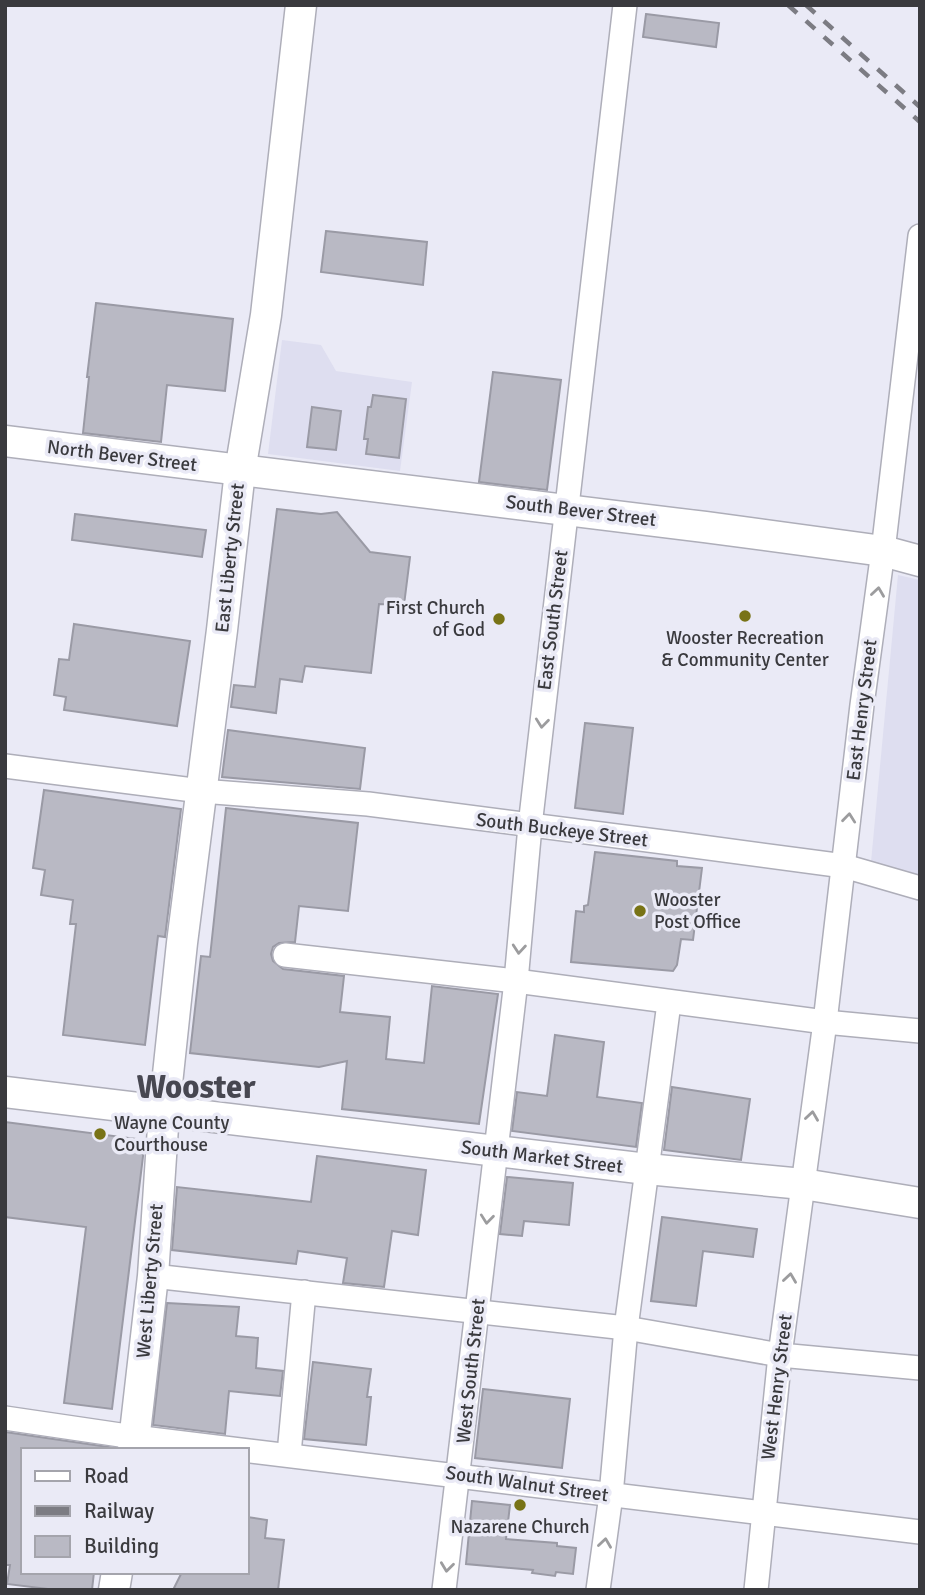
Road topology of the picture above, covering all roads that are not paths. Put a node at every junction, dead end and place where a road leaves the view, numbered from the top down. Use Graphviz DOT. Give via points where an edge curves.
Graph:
graph roads {
  1 [pos="301,5"];
  2 [pos="625,5"];
  3 [pos="920,236"];
  4 [pos="5,441"];
  5 [pos="240,471"];
  6 [pos="566,509"];
  7 [pos="883,551"];
  8 [pos="920,561"];
  9 [pos="5,766"];
  10 [pos="201,790"];
  11 [pos="530,826"];
  12 [pos="844,866"];
  13 [pos="920,888"];
  14 [pos="285,955"];
  15 [pos="516,981"];
  16 [pos="669,1003"];
  17 [pos="825,1023"];
  18 [pos="920,1031"];
  19 [pos="5,1092"];
  20 [pos="164,1112"];
  21 [pos="495,1151"];
  22 [pos="647,1169"];
  23 [pos="803,1184"];
  24 [pos="920,1203"];
  25 [pos="153,1276"];
  26 [pos="304,1292"];
  27 [pos="478,1311"];
  28 [pos="626,1328"];
  29 [pos="780,1355"];
  30 [pos="920,1368"];
  31 [pos="5,1418"];
  32 [pos="134,1443"];
  33 [pos="204,1448"];
  34 [pos="248,1451"];
  35 [pos="289,1454"];
  36 [pos="459,1474"];
  37 [pos="611,1495"];
  38 [pos="762,1513"];
  39 [pos="920,1532"];
  40 [pos="444,1590"];
  41 [pos="598,1590"];
  42 [pos="756,1590"];
  1 -- 5 [label="main road, East Liberty Street" via="266,315"];
  2 -- 6 [label="street, East South Street"];
  3 -- 7 [label="street, East Henry Street"];
  4 -- 5 [label="main road, North Bever Street"];
  5 -- 6 [label="main road, South Bever Street"];
  5 -- 10 [label="main road, East Liberty Street"];
  6 -- 7 [label="main road, South Bever Street"];
  6 -- 11 [label="street, East South Street, one-way"];
  7 -- 8 [label="main road, South Bever Street"];
  12 -- 7 [label="street, East Henry Street, one-way"];
  9 -- 10 [label="street, South Buckeye Street"];
  10 -- 11 [label="street, South Buckeye Street" via="368,804"];
  10 -- 20 [label="main road, East Liberty Street"];
  11 -- 12 [label="street, South Buckeye Street"];
  11 -- 15 [label="street, East South Street, one-way"];
  12 -- 13 [label="street, South Buckeye Street"];
  12 -- 17 [label="street, East Henry Street"];
  14 -- 15 [label="street"];
  15 -- 16 [label="street"];
  15 -- 21 [label="street, East South Street"];
  16 -- 17 [label="street"];
  16 -- 22 [label="street"];
  17 -- 18 [label="street"];
  23 -- 17 [label="street, East Henry Street, one-way"];
  19 -- 20 [label="main road, South Market Street"];
  20 -- 21 [label="main road, South Market Street"];
  20 -- 25 [label="main road, West Liberty Street"];
  21 -- 22 [label="main road, South Market Street"];
  21 -- 27 [label="street, West South Street, one-way"];
  22 -- 23 [label="main road, South Market Street"];
  22 -- 28 [label="street"];
  23 -- 24 [label="main road, South Market Street"];
  29 -- 23 [label="street, West Henry Street, one-way"];
  25 -- 26 [label="street"];
  25 -- 32 [label="main road, West Liberty Street"];
  26 -- 27 [label="street"];
  26 -- 35 [label="street"];
  27 -- 28 [label="street"];
  27 -- 36 [label="street, West South Street"];
  28 -- 29 [label="street"];
  28 -- 37 [label="street"];
  29 -- 30 [label="street"];
  29 -- 38 [label="street, West Henry Street"];
  31 -- 32 [label="street, South Walnut Street"];
  32 -- 33 [label="street, South Walnut Street"];
  34 -- 35 [label="street, South Walnut Street"];
  35 -- 36 [label="street, South Walnut Street"];
  36 -- 37 [label="street, South Walnut Street"];
  36 -- 40 [label="street, West South Street, one-way"];
  37 -- 38 [label="street, South Walnut Street"];
  41 -- 37 [label="street, one-way"];
  38 -- 39 [label="street, South Walnut Street"];
  38 -- 42 [label="street, West Henry Street"];
}
